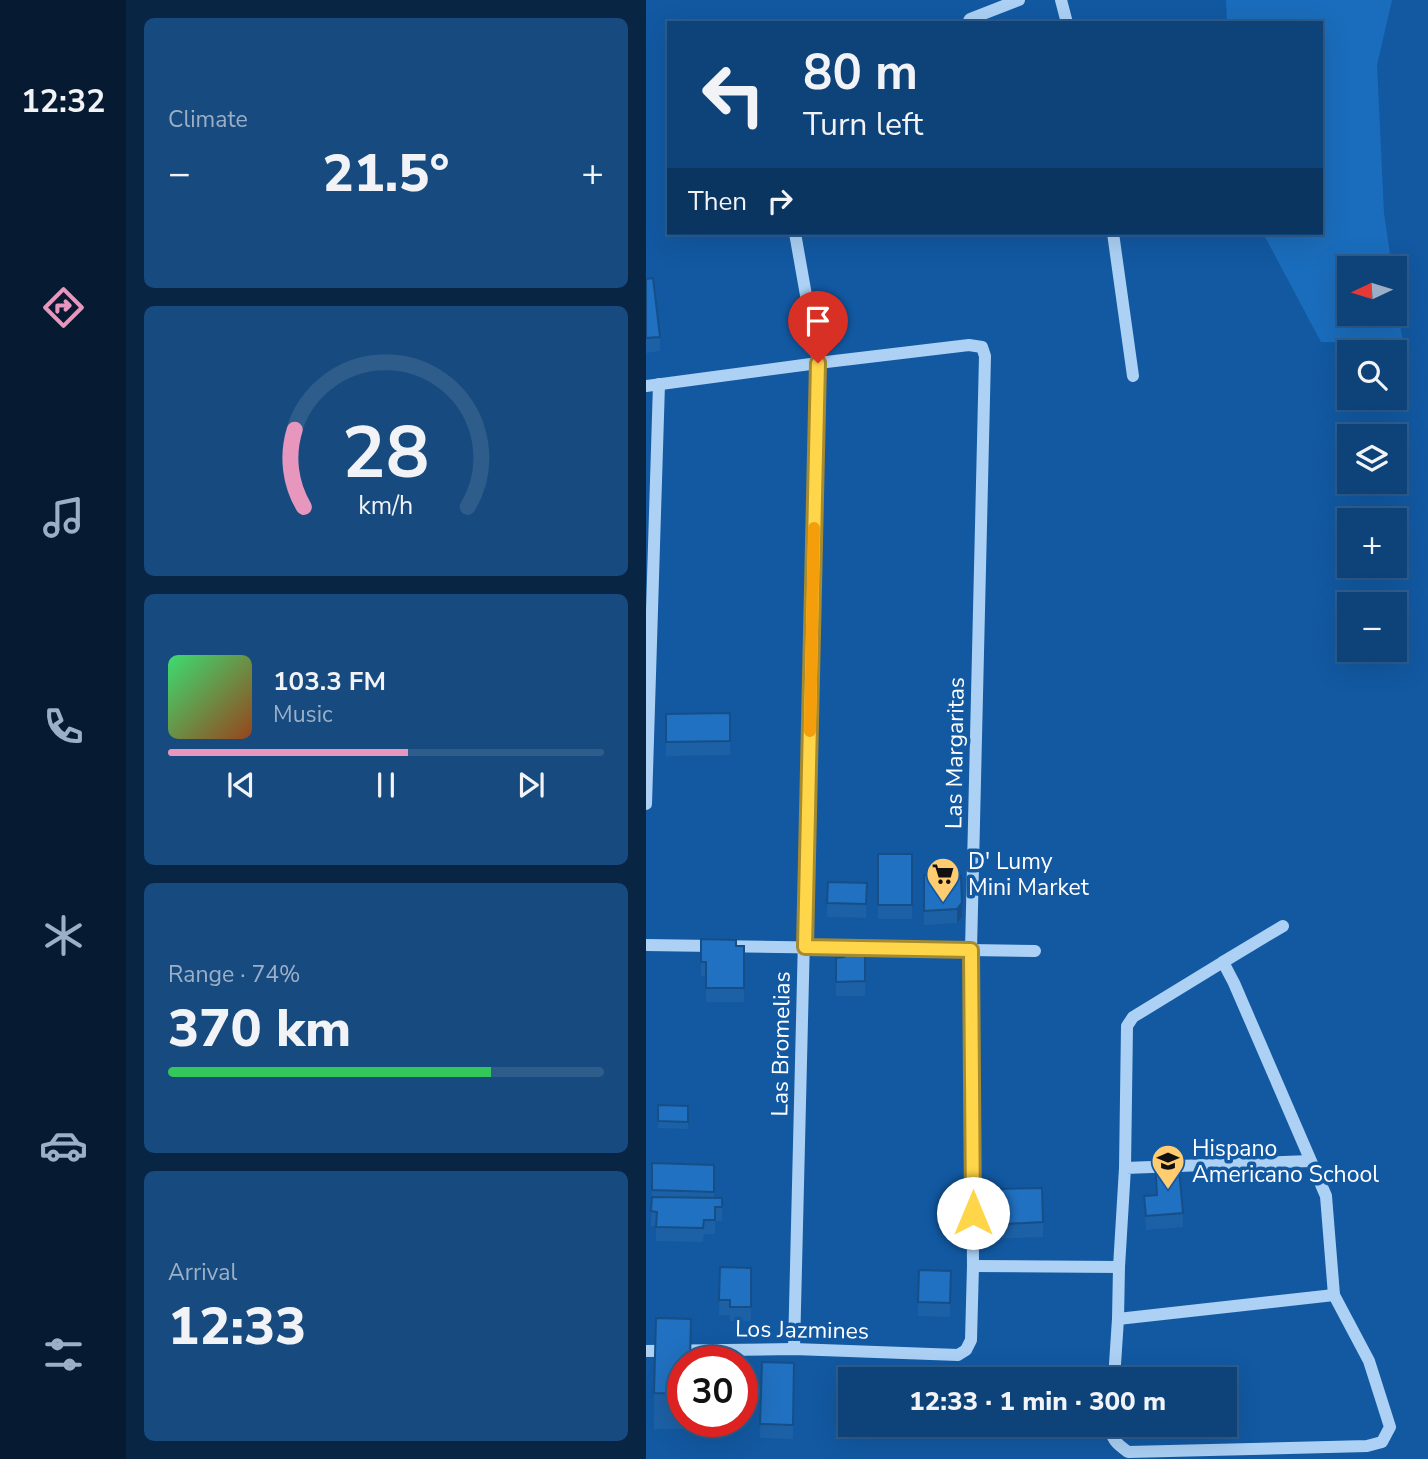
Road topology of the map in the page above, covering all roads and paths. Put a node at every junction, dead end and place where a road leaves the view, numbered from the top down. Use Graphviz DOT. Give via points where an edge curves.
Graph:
graph roads {
  1 [pos="1019,0"];
  2 [pos="1061,0"];
  3 [pos="969,21"];
  4 [pos="1066,21"];
  5 [pos="795,235"];
  6 [pos="1113,235"];
  7 [pos="818,363"];
  8 [pos="1133,376"];
  9 [pos="652,385"];
  10 [pos="646,804"];
  11 [pos="1282,926"];
  12 [pos="646,945"];
  13 [pos="805,947"];
  14 [pos="971,950"];
  15 [pos="1035,951"];
  16 [pos="1223,962"];
  17 [pos="1310,1161"];
  18 [pos="1125,1168"];
  19 [pos="973,1266"];
  20 [pos="1119,1267"];
  21 [pos="1334,1295"];
  22 [pos="1118,1319"];
  23 [pos="795,1349"];
  24 [pos="646,1352"];
  25 [pos="958,1355"];
  26 [pos="1115,1367"];
  27 [pos="1113,1437"];
  28 [pos="1216,1454"];
  1 -- 3 [label="street"];
  2 -- 4 [label="street"];
  5 -- 7 [label="street, Las Bromelias"];
  6 -- 8 [label="street"];
  7 -- 9 [label="street"];
  7 -- 13 [label="street, Las Bromelias"];
  7 -- 14 [label="street, Las Margaritas" via="969,345 981,347 985,356"];
  9 -- 10 [label="street"];
  11 -- 16 [label="street"];
  12 -- 13 [label="street"];
  13 -- 14 [label="street"];
  13 -- 23 [label="street, Las Bromelias"];
  14 -- 15 [label="street"];
  14 -- 19 [label="street, Las Margaritas"];
  16 -- 17 [label="street"];
  16 -- 18 [label="street" via="1133,1017 1127,1026"];
  17 -- 18 [label="street"];
  17 -- 21 [label="street" via="1326,1196"];
  18 -- 20 [label="street"];
  19 -- 20 [label="street"];
  19 -- 25 [label="street, Las Margaritas" via="971,1340"];
  20 -- 22 [label="street"];
  21 -- 22 [label="street"];
  21 -- 28 [label="street" via="1369,1361 1390,1427 1382,1442"];
  22 -- 26 [label="street"];
  23 -- 24 [label="street, Los Jazmines"];
  23 -- 25 [label="street, Los Jazmines"];
  27 -- 28 [label="street" via="1128,1452"];
}
